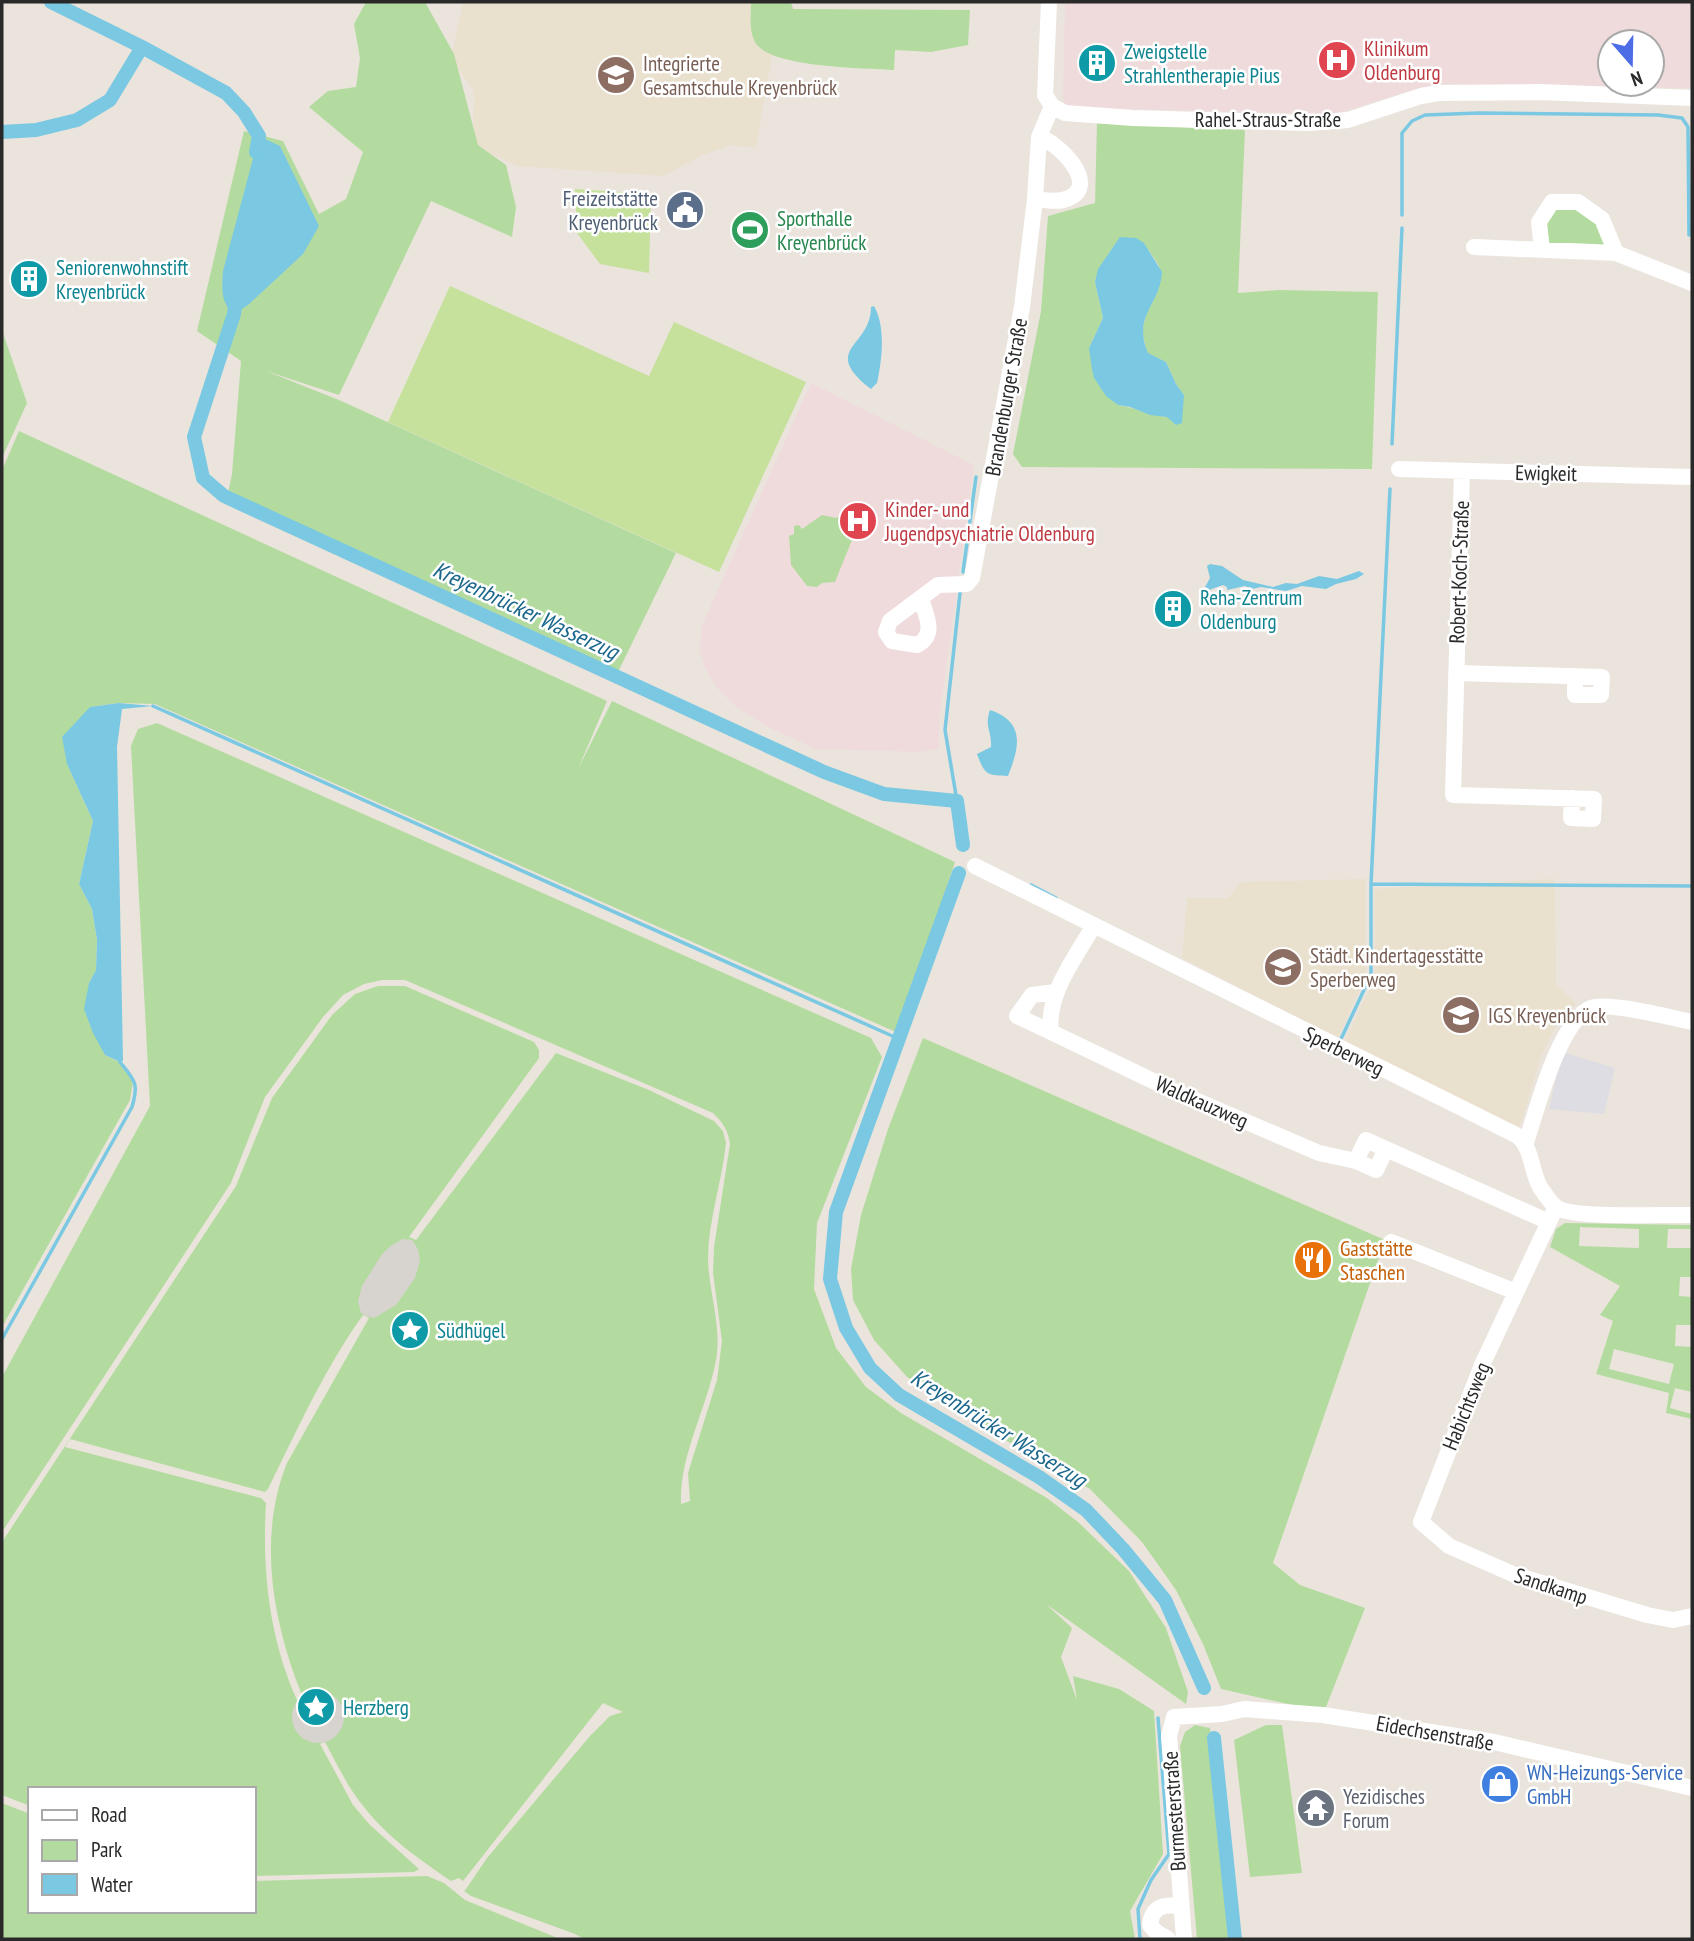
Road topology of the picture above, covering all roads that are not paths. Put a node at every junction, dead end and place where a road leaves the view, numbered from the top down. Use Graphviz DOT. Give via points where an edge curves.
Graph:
graph roads {
  1 [pos="1049,2"];
  2 [pos="1692,98"];
  3 [pos="1052,106"];
  4 [pos="1039,137"];
  5 [pos="1035,199"];
  6 [pos="1474,247"];
  7 [pos="1542,250"];
  8 [pos="1616,253"];
  9 [pos="1692,283"];
  10 [pos="1399,469"];
  11 [pos="1462,471"];
  12 [pos="1692,477"];
  13 [pos="921,599"];
  14 [pos="1456,673"];
  15 [pos="1575,677"];
  16 [pos="1572,798"];
  17 [pos="975,866"];
  18 [pos="1094,925"];
  19 [pos="1056,992"];
  20 [pos="1692,1022"];
  21 [pos="1051,1032"];
  22 [pos="1526,1142"];
  23 [pos="1553,1215"];
  24 [pos="1692,1215"];
  25 [pos="1391,1242"];
  26 [pos="1516,1292"];
  27 [pos="1421,1522"];
  28 [pos="1692,1616"];
  29 [pos="1174,1717"];
  30 [pos="1692,1788"];
  31 [pos="1180,1906"];
  32 [pos="1168,1939"];
  33 [pos="1184,1939"];
  1 -- 3 [label="street" via="1045,95"];
  2 -- 3 [label="street, Rahel-Straus-Straße" via="1437,93 1348,120 1309,123 1114,117 1065,113"];
  3 -- 4 [label="street, Brandenburger Straße"];
  4 -- 5 [label="street, Brandenburger Straße"];
  4 -- 5 [label="street" via="1049,139 1070,160 1080,183 1070,198"];
  5 -- 13 [label="street, Brandenburger Straße" via="1022,307 972,578 967,584 938,585"];
  6 -- 7 [label="street"];
  7 -- 8 [label="street"];
  7 -- 8 [label="street" via="1539,222 1552,202 1577,202 1602,219"];
  8 -- 9 [label="street"];
  10 -- 11 [label="street, Ewigkeit"];
  11 -- 12 [label="street, Ewigkeit"];
  11 -- 14 [label="street, Robert-Koch-Straße"];
  14 -- 15 [label="street, Robert-Koch-Straße"];
  14 -- 16 [label="street, Robert-Koch-Straße" via="1452,795"];
  17 -- 18 [label="street, Sperberweg"];
  18 -- 19 [label="street"];
  18 -- 22 [label="street, Sperberweg"];
  19 -- 21 [label="street"];
  19 -- 21 [label="street, Waldkauzweg" via="1032,995 1017,1016"];
  20 -- 22 [label="street" via="1592,1007 1573,1021 1561,1042"];
  21 -- 23 [label="street, Waldkauzweg" via="1319,1153 1356,1161 1366,1140"];
  22 -- 23 [label="street" via="1534,1174"];
  23 -- 24 [label="street"];
  23 -- 26 [label="street, Habichtsweg"];
  25 -- 26 [label="street"];
  26 -- 27 [label="street, Habichtsweg" via="1482,1365"];
  27 -- 28 [label="street, Sandkamp" via="1449,1546 1515,1574 1647,1615 1673,1620"];
  29 -- 30 [label="street, Eidechsenstraße" via="1244,1709 1323,1715 1494,1742"];
  29 -- 31 [label="street, Burmesterstraße" via="1169,1735"];
  31 -- 32 [label="street" via="1156,1908 1151,1915 1150,1925"];
  31 -- 33 [label="street, Burmesterstraße"];
}
